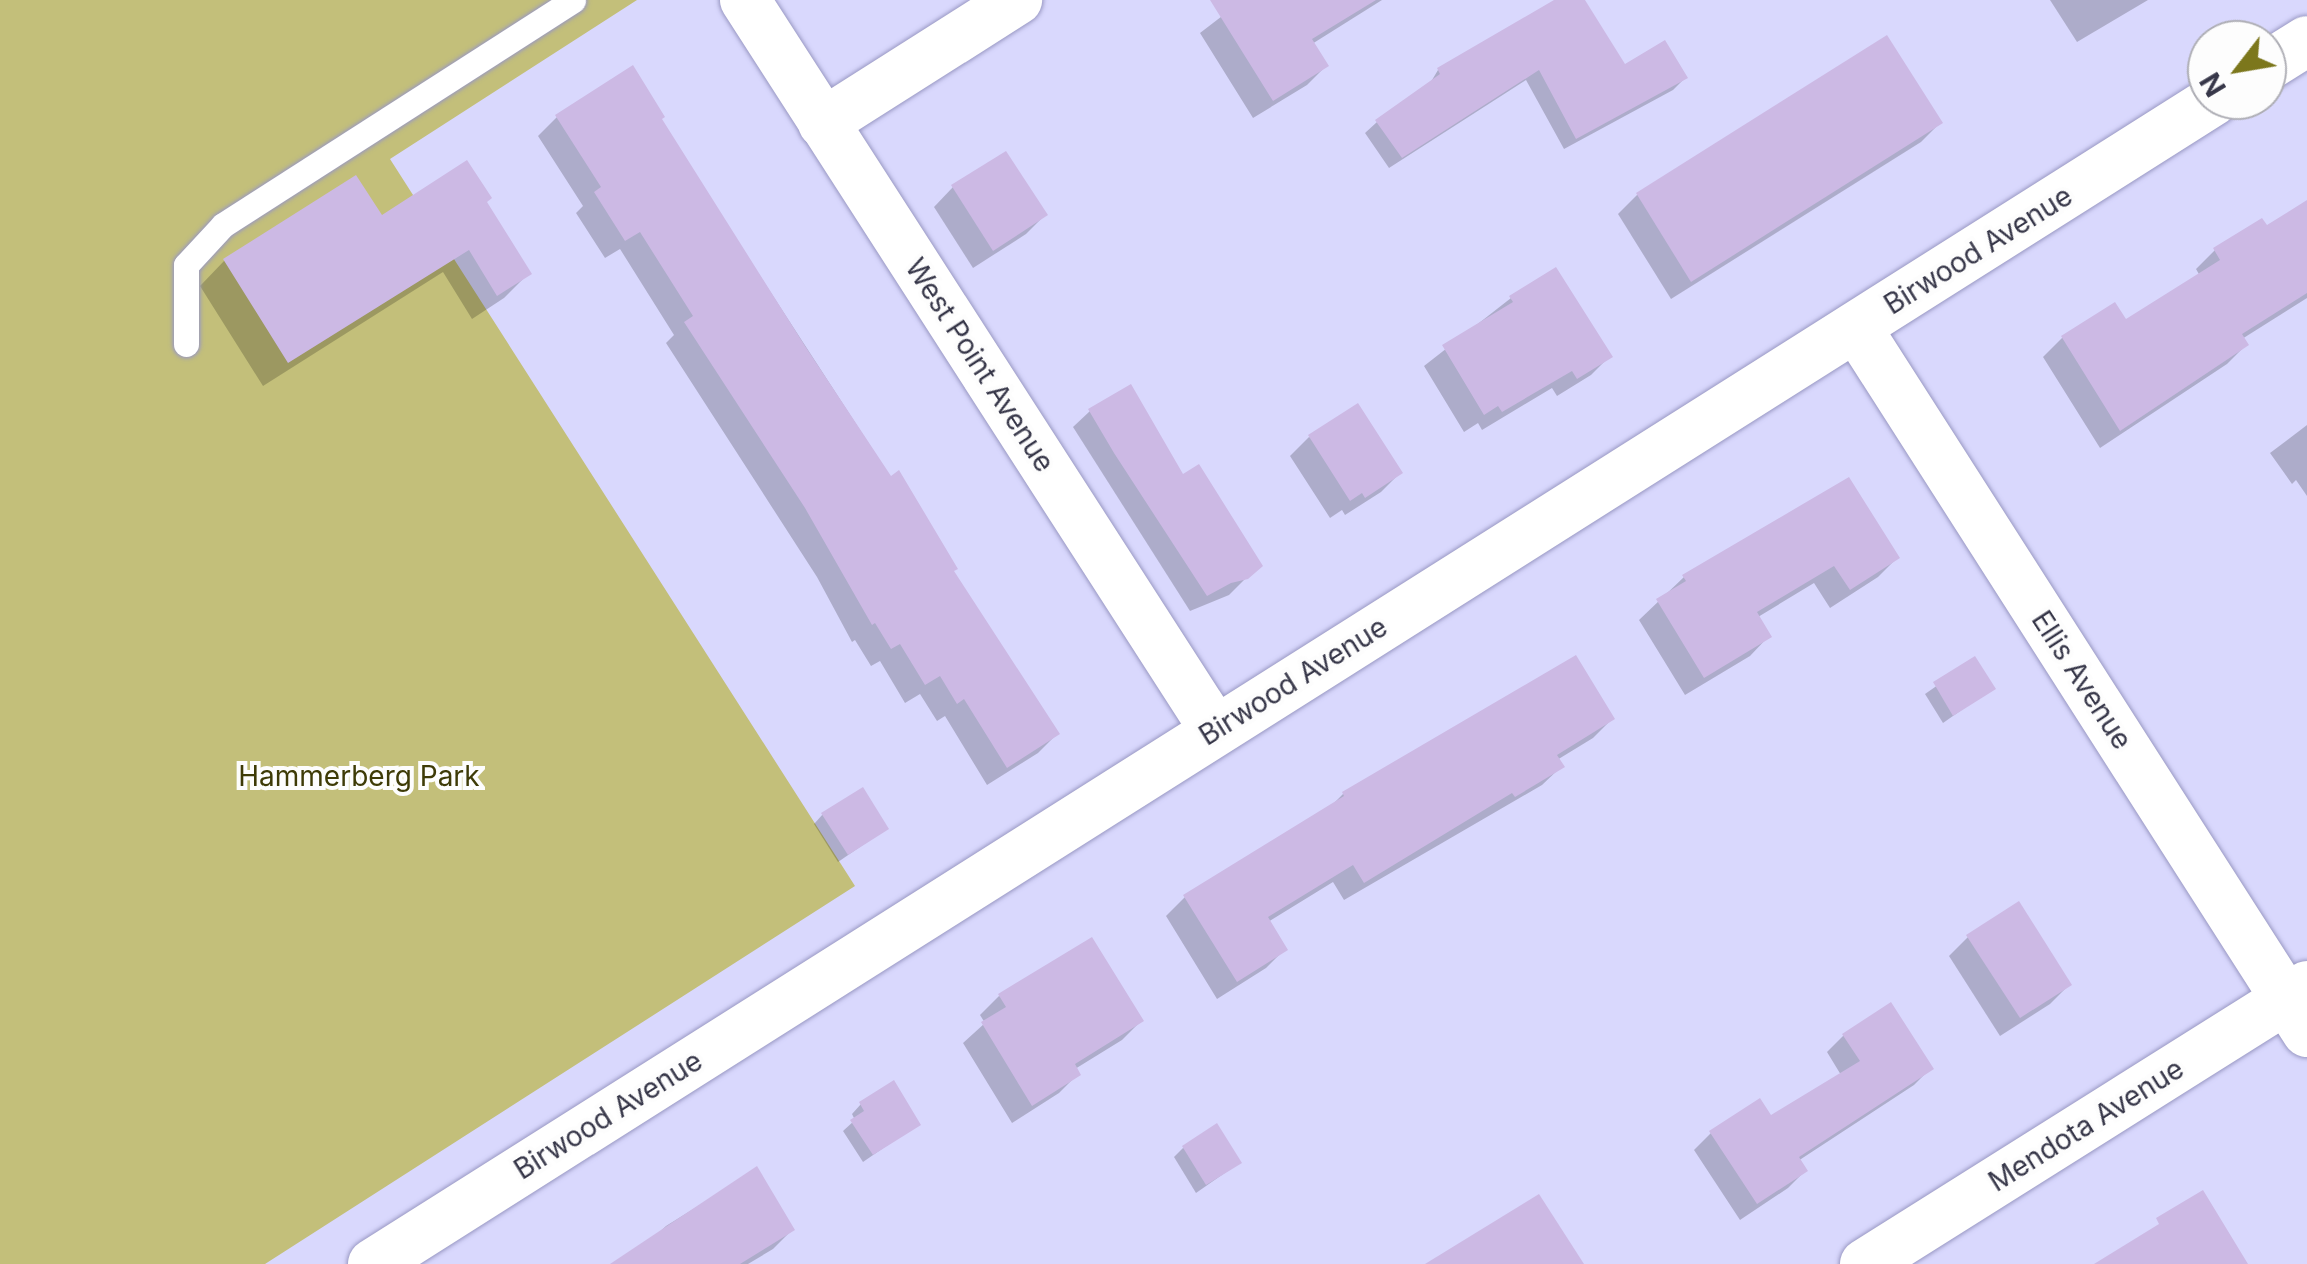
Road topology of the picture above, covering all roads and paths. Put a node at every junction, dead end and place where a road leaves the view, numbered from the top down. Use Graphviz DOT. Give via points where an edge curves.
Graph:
graph roads {
  1 [pos="573,0"];
  2 [pos="745,0"];
  3 [pos="1017,0"];
  4 [pos="2187,117"];
  5 [pos="824,122"];
  6 [pos="1856,327"];
  7 [pos="186,344"];
  8 [pos="1215,730"];
  9 [pos="2300,1006"];
  10 [pos="373,1264"];
  11 [pos="1865,1264"];
  1 -- 7 [label="lane" via="223,225 186,265"];
  2 -- 5 [label="street, West Point Avenue"];
  3 -- 5 [label="street"];
  4 -- 6 [label="street, Birwood Avenue"];
  5 -- 8 [label="street, West Point Avenue"];
  6 -- 8 [label="street, Birwood Avenue"];
  6 -- 9 [label="street, Ellis Avenue"];
  8 -- 10 [label="street, Birwood Avenue"];
  9 -- 11 [label="street, Mendota Avenue"];
}
